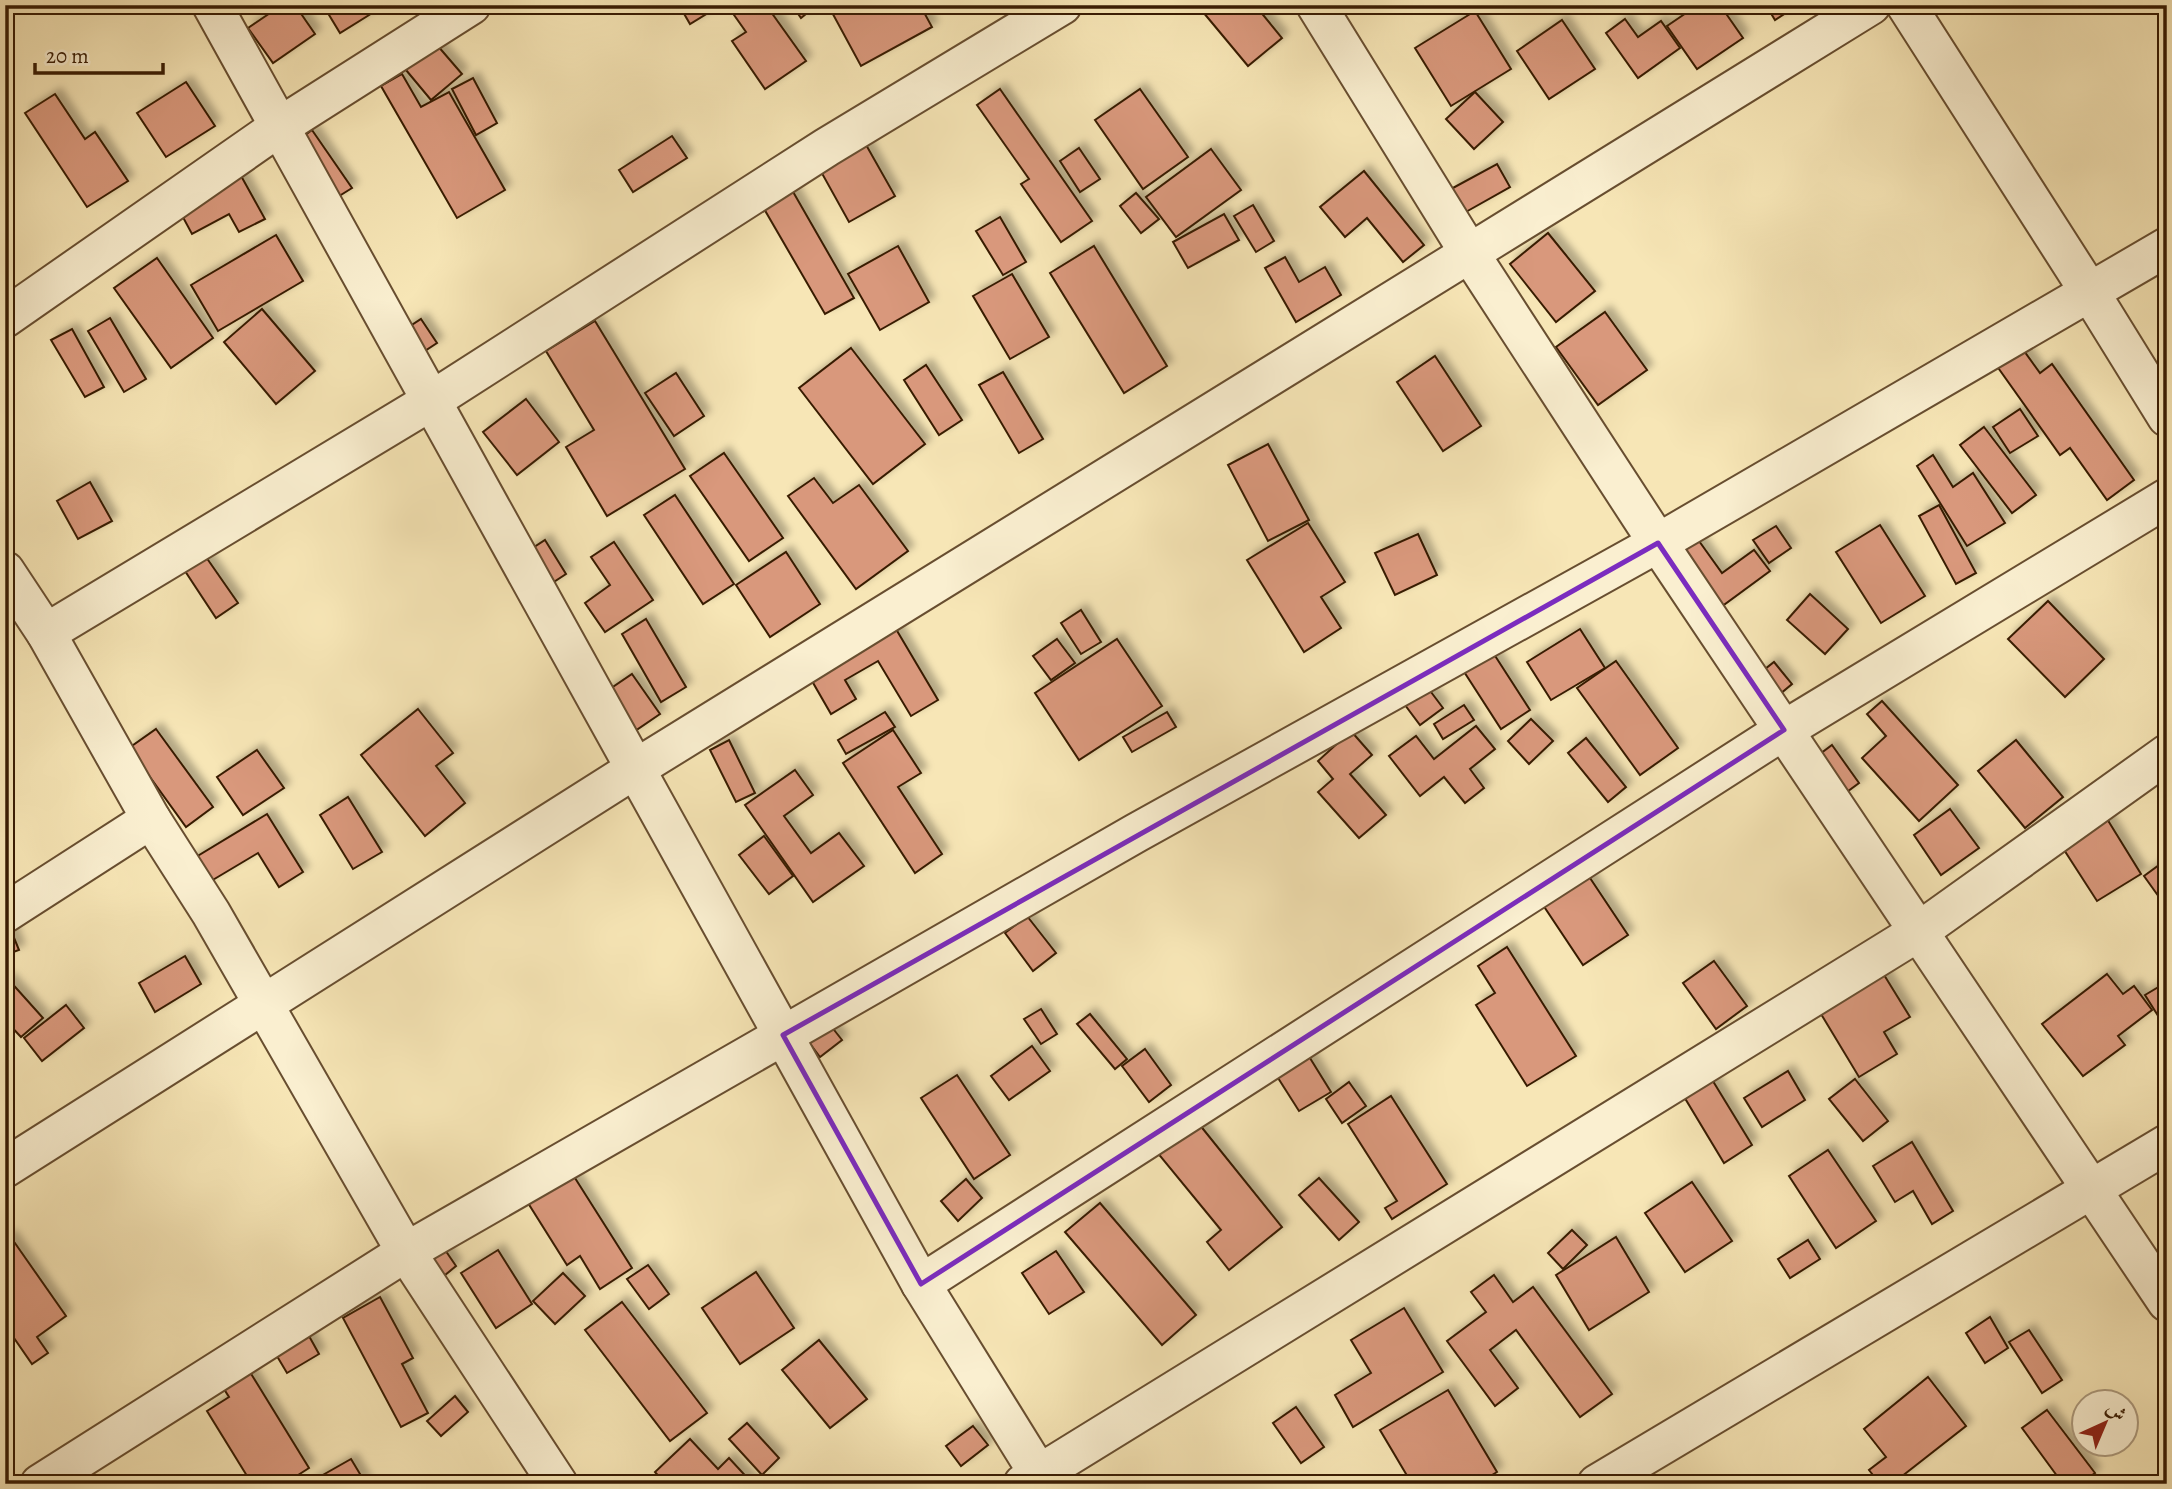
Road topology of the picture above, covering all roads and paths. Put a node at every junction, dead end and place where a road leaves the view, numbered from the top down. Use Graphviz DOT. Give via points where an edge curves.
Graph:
graph roads {
  1 [pos="212,5"];
  2 [pos="471,5"];
  3 [pos="1062,5"];
  4 [pos="1316,5"];
  5 [pos="1871,5"];
  6 [pos="1906,5"];
  7 [pos="279,127"];
  8 [pos="2167,247"];
  9 [pos="1470,254"];
  10 [pos="2089,291"];
  11 [pos="5,318"];
  12 [pos="431,401"];
  13 [pos="2167,417"];
  14 [pos="2167,498"];
  15 [pos="1658,543"];
  16 [pos="5,571"];
  17 [pos="46,633"];
  18 [pos="1784,730"];
  19 [pos="2167,754"];
  20 [pos="635,769"];
  21 [pos="151,818"];
  22 [pos="5,913"];
  23 [pos="1918,932"];
  24 [pos="263,1006"];
  25 [pos="783,1035"];
  26 [pos="2167,1144"];
  27 [pos="5,1168"];
  28 [pos="2090,1191"];
  29 [pos="406,1252"];
  30 [pos="921,1284"];
  31 [pos="2167,1302"];
  32 [pos="1036,1480"];
  33 [pos="40,1484"];
  34 [pos="558,1484"];
  35 [pos="1597,1484"];
  1 -- 7 [label="street"];
  2 -- 7 [label="street"];
  3 -- 12 [label="street" via="827,147"];
  4 -- 9 [label="street"];
  5 -- 9 [label="street"];
  6 -- 10 [label="street"];
  7 -- 11 [label="street"];
  7 -- 12 [label="street"];
  8 -- 10 [label="street"];
  9 -- 15 [label="street"];
  9 -- 20 [label="street"];
  10 -- 13 [label="street"];
  10 -- 15 [label="street"];
  12 -- 17 [label="street"];
  12 -- 20 [label="street"];
  14 -- 18 [label="street"];
  15 -- 18 [label="street"];
  15 -- 25 [label="street"];
  16 -- 17 [label="street"];
  17 -- 21 [label="street"];
  18 -- 23 [label="street"];
  18 -- 30 [label="street"];
  19 -- 23 [label="street"];
  20 -- 24 [label="street"];
  20 -- 25 [label="street"];
  21 -- 22 [label="street"];
  21 -- 24 [label="street"];
  23 -- 28 [label="street"];
  23 -- 32 [label="street"];
  24 -- 27 [label="street"];
  24 -- 29 [label="street"];
  25 -- 29 [label="street"];
  25 -- 30 [label="street"];
  26 -- 28 [label="street"];
  28 -- 31 [label="street"];
  28 -- 35 [label="street"];
  29 -- 33 [label="street"];
  29 -- 34 [label="street"];
  30 -- 32 [label="street"];
}
